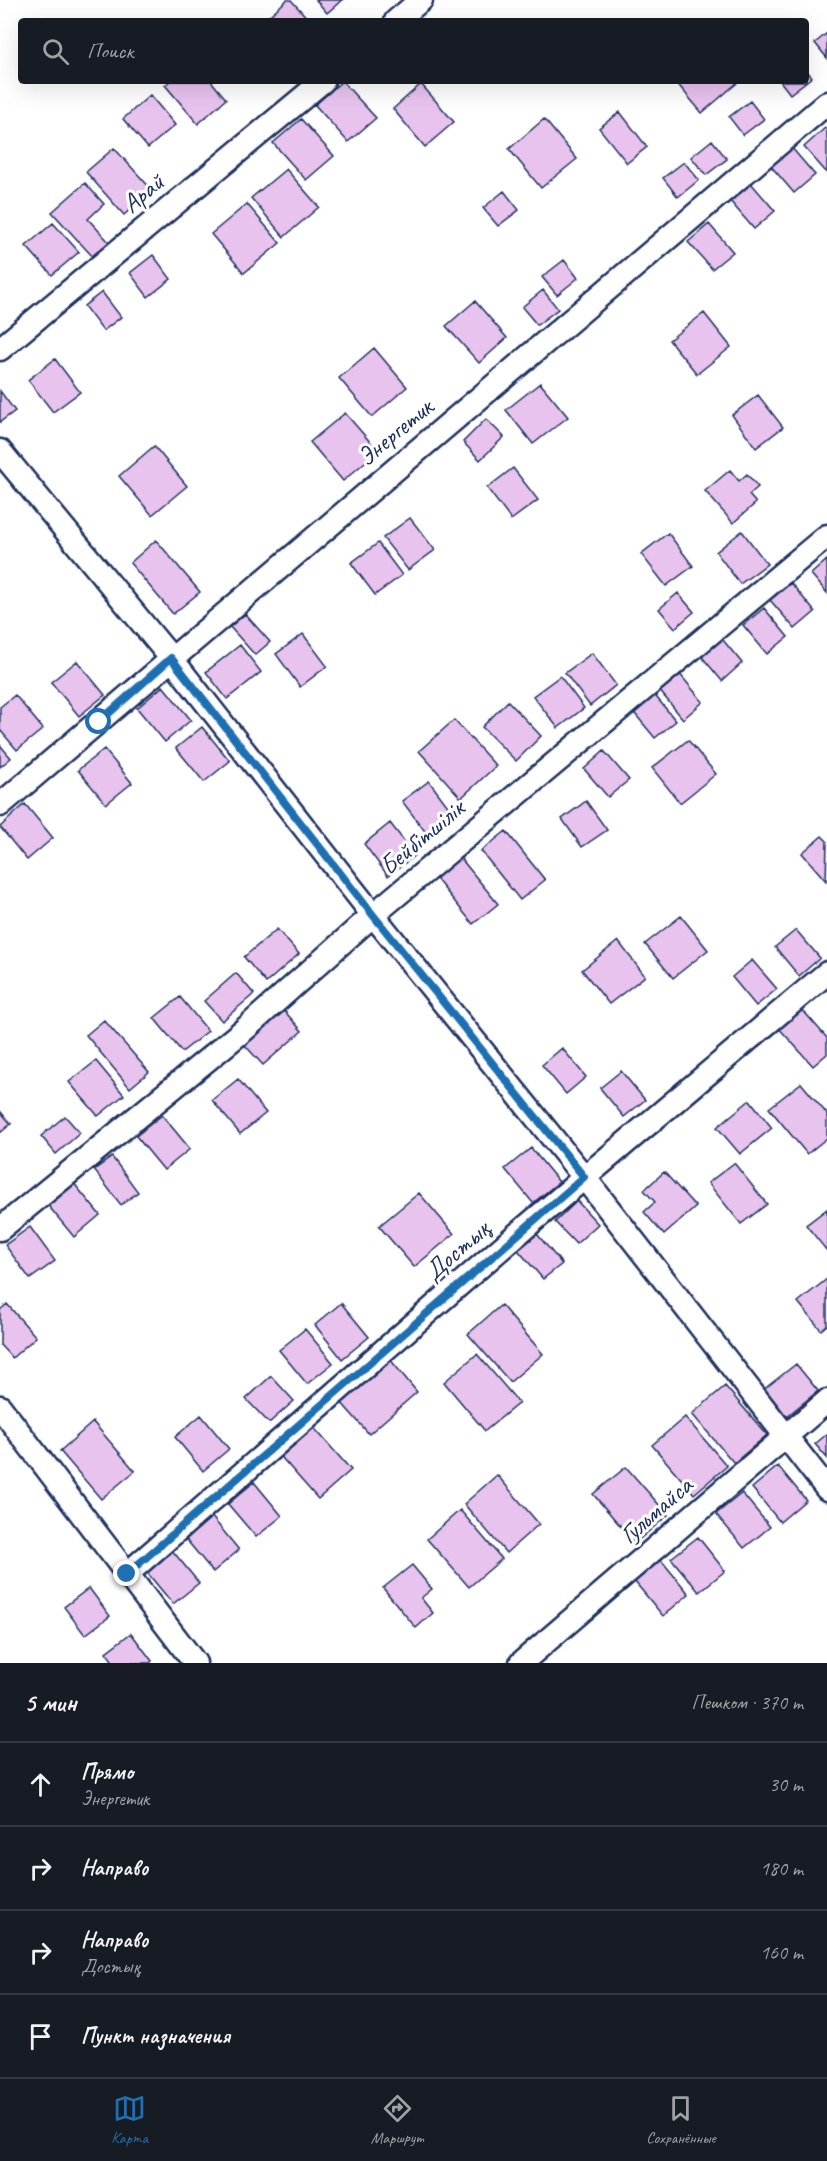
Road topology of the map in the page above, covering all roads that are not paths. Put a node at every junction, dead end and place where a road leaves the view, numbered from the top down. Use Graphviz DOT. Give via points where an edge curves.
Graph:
graph roads {
  1 [pos="421,0"];
  2 [pos="400,18"];
  3 [pos="319,84"];
  4 [pos="827,103"];
  5 [pos="0,349"];
  6 [pos="0,451"];
  7 [pos="827,536"];
  8 [pos="171,658"];
  9 [pos="0,805"];
  10 [pos="373,915"];
  11 [pos="827,973"];
  12 [pos="584,1177"];
  13 [pos="0,1229"];
  14 [pos="827,1401"];
  15 [pos="0,1407"];
  16 [pos="785,1437"];
  17 [pos="827,1489"];
  18 [pos="127,1574"];
  19 [pos="195,1663"];
  20 [pos="521,1663"];
  1 -- 2 [label="street"];
  3 -- 5 [label="street, Арай"];
  4 -- 8 [label="street, Энергетик"];
  6 -- 8 [label="street"];
  7 -- 10 [label="street, Бейбітшілік"];
  8 -- 9 [label="street, Энергетик"];
  8 -- 10 [label="street"];
  10 -- 12 [label="street"];
  10 -- 13 [label="street, Бейбітшілік" via="245,1029"];
  11 -- 12 [label="street, Достық"];
  12 -- 16 [label="street"];
  12 -- 18 [label="street, Достық"];
  14 -- 16 [label="street, Гульмайса"];
  15 -- 18 [label="street"];
  16 -- 17 [label="street"];
  16 -- 20 [label="street, Гульмайса"];
  18 -- 19 [label="street"];
}
